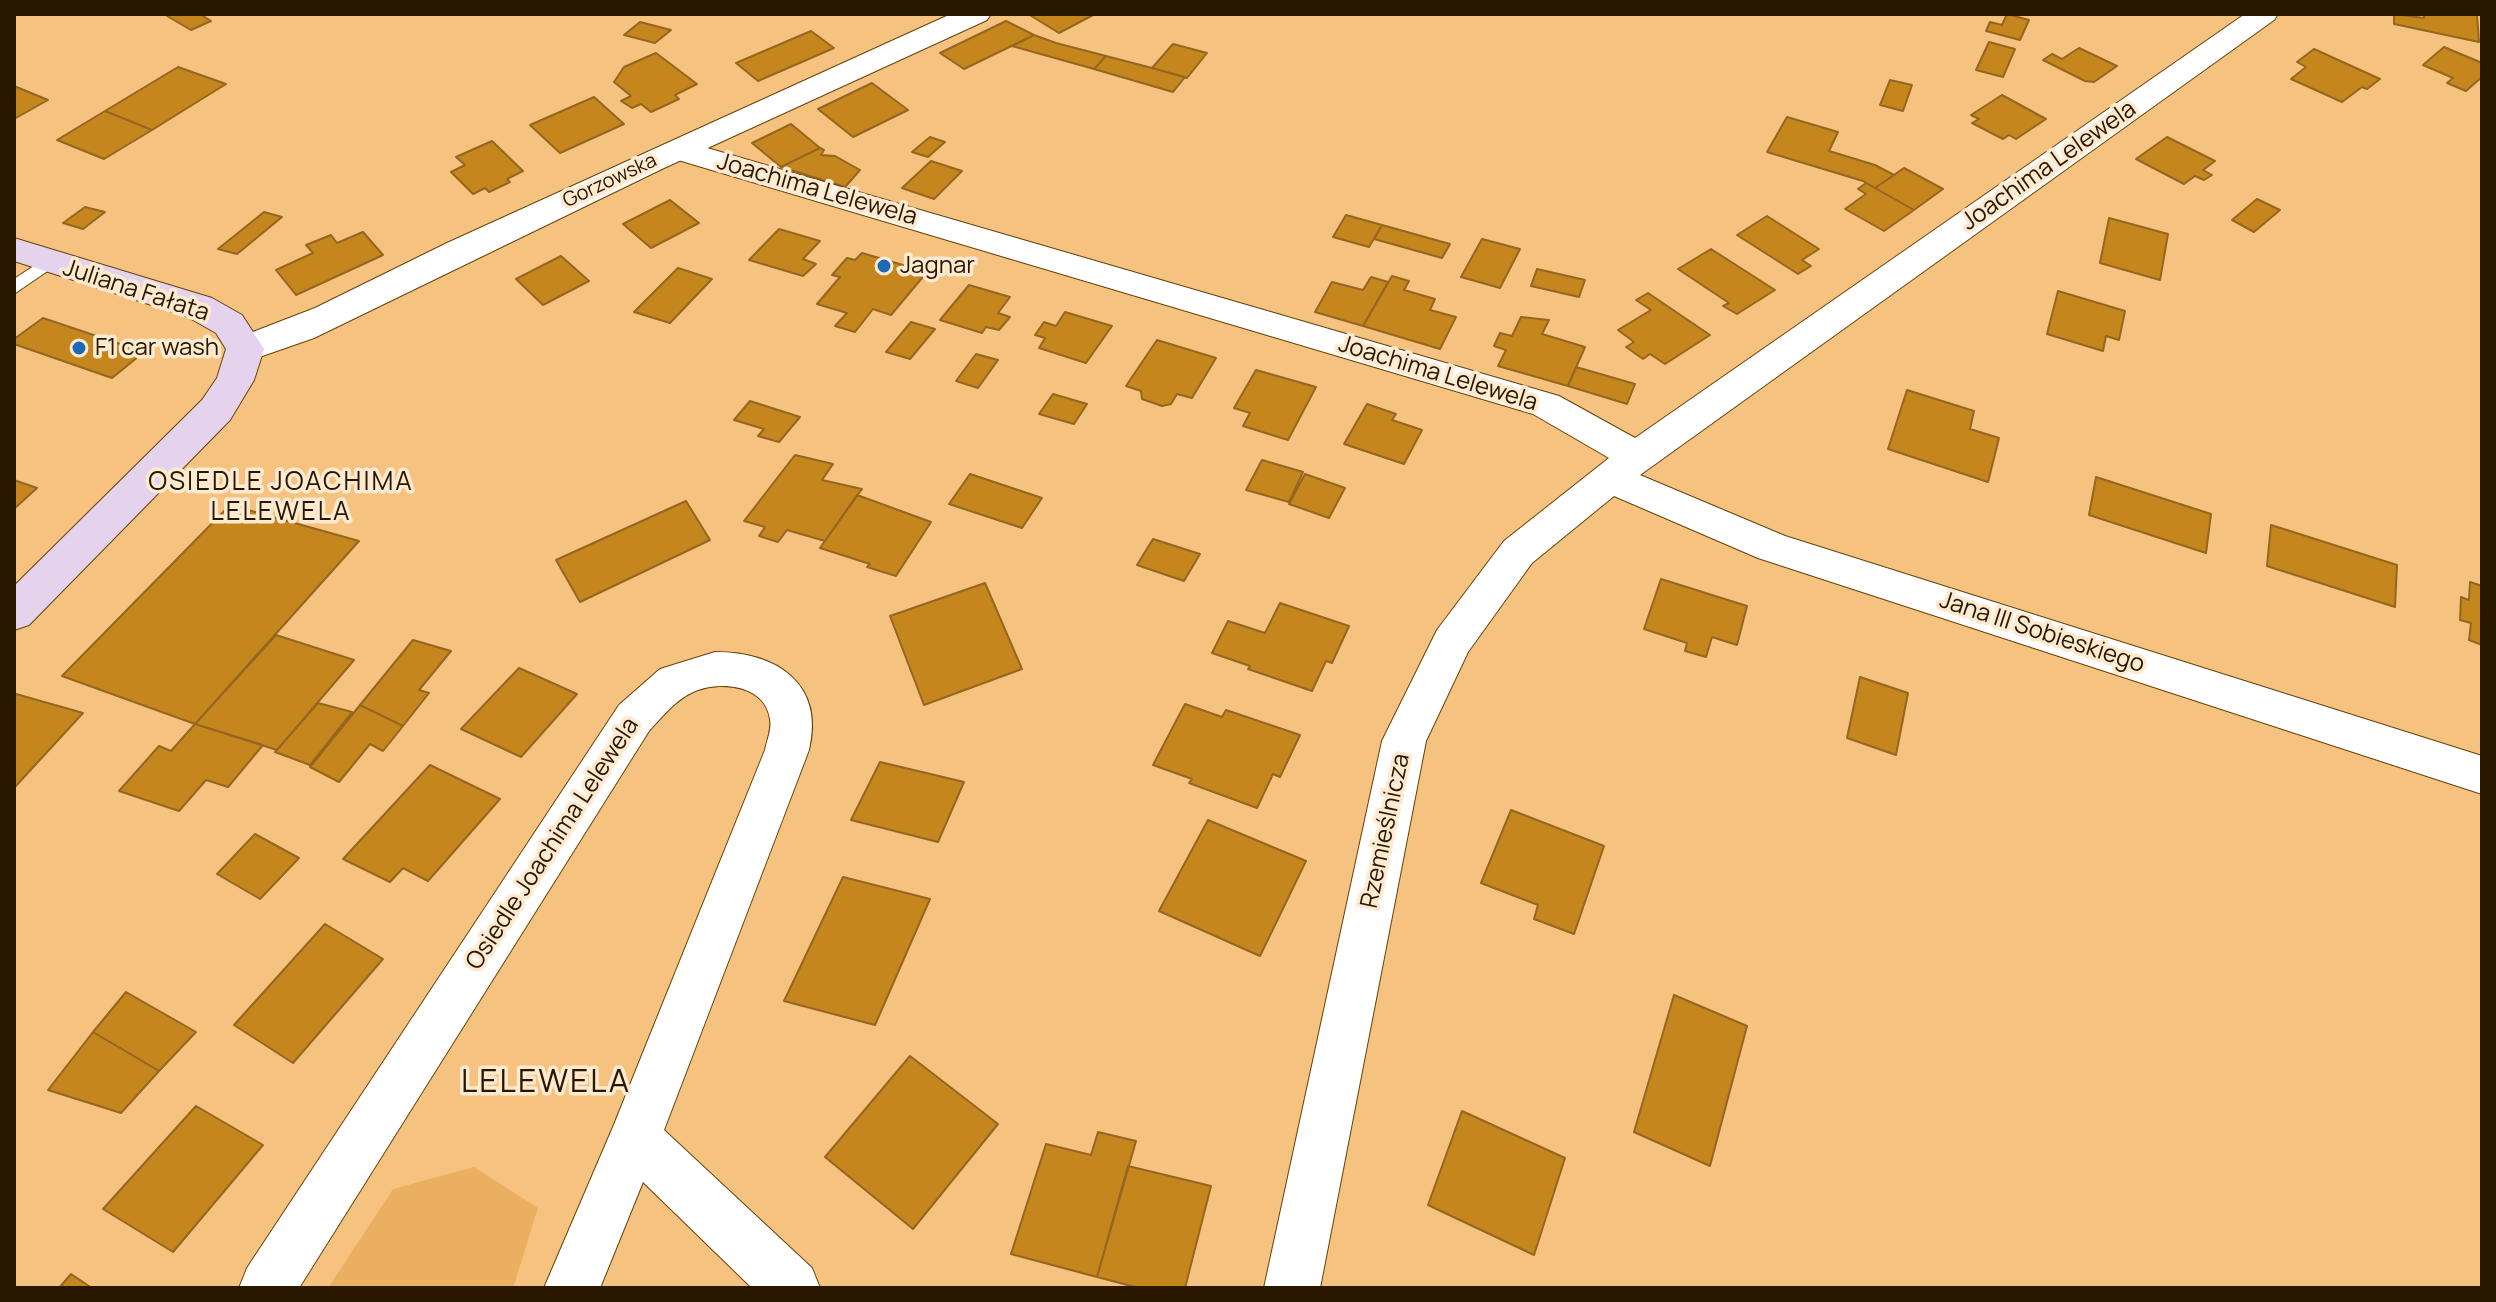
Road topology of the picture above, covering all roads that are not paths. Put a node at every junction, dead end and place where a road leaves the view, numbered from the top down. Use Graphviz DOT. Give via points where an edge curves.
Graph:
graph roads {
  1 [pos="976,14"];
  2 [pos="2264,14"];
  3 [pos="679,150"];
  4 [pos="14,249"];
  5 [pos="49,262"];
  6 [pos="14,288"];
  7 [pos="245,349"];
  8 [pos="1622,466"];
  9 [pos="14,613"];
  10 [pos="2482,775"];
  11 [pos="635,1138"];
  12 [pos="267,1288"];
  13 [pos="572,1288"];
  14 [pos="792,1288"];
  15 [pos="1292,1288"];
  1 -- 3 [label="street, Gorzowska"];
  2 -- 8 [label="street, Joachima Lelewela"];
  3 -- 7 [label="street, Gorzowska" via="455,252 342,311"];
  3 -- 8 [label="street, Joachima Lelewela" via="1546,405"];
  4 -- 5 [label="main road, Juliana Fałata"];
  5 -- 6 [label="lane"];
  5 -- 7 [label="main road, Juliana Fałata" via="199,307 229,324"];
  7 -- 9 [label="main road" via="235,380 216,410"];
  8 -- 10 [label="street, Jana III Sobieskiego" via="1772,547"];
  8 -- 15 [label="street, Rzemieślnicza" via="1518,552 1452,642 1404,741"];
  11 -- 12 [label="street, Osiedle Joachima Lelewela" via="787,750 793,723 788,702 760,675 741,670 682,678 634,718"];
  11 -- 13 [label="street, Osiedle Joachima Lelewela"];
  11 -- 14 [label="street"];
}
